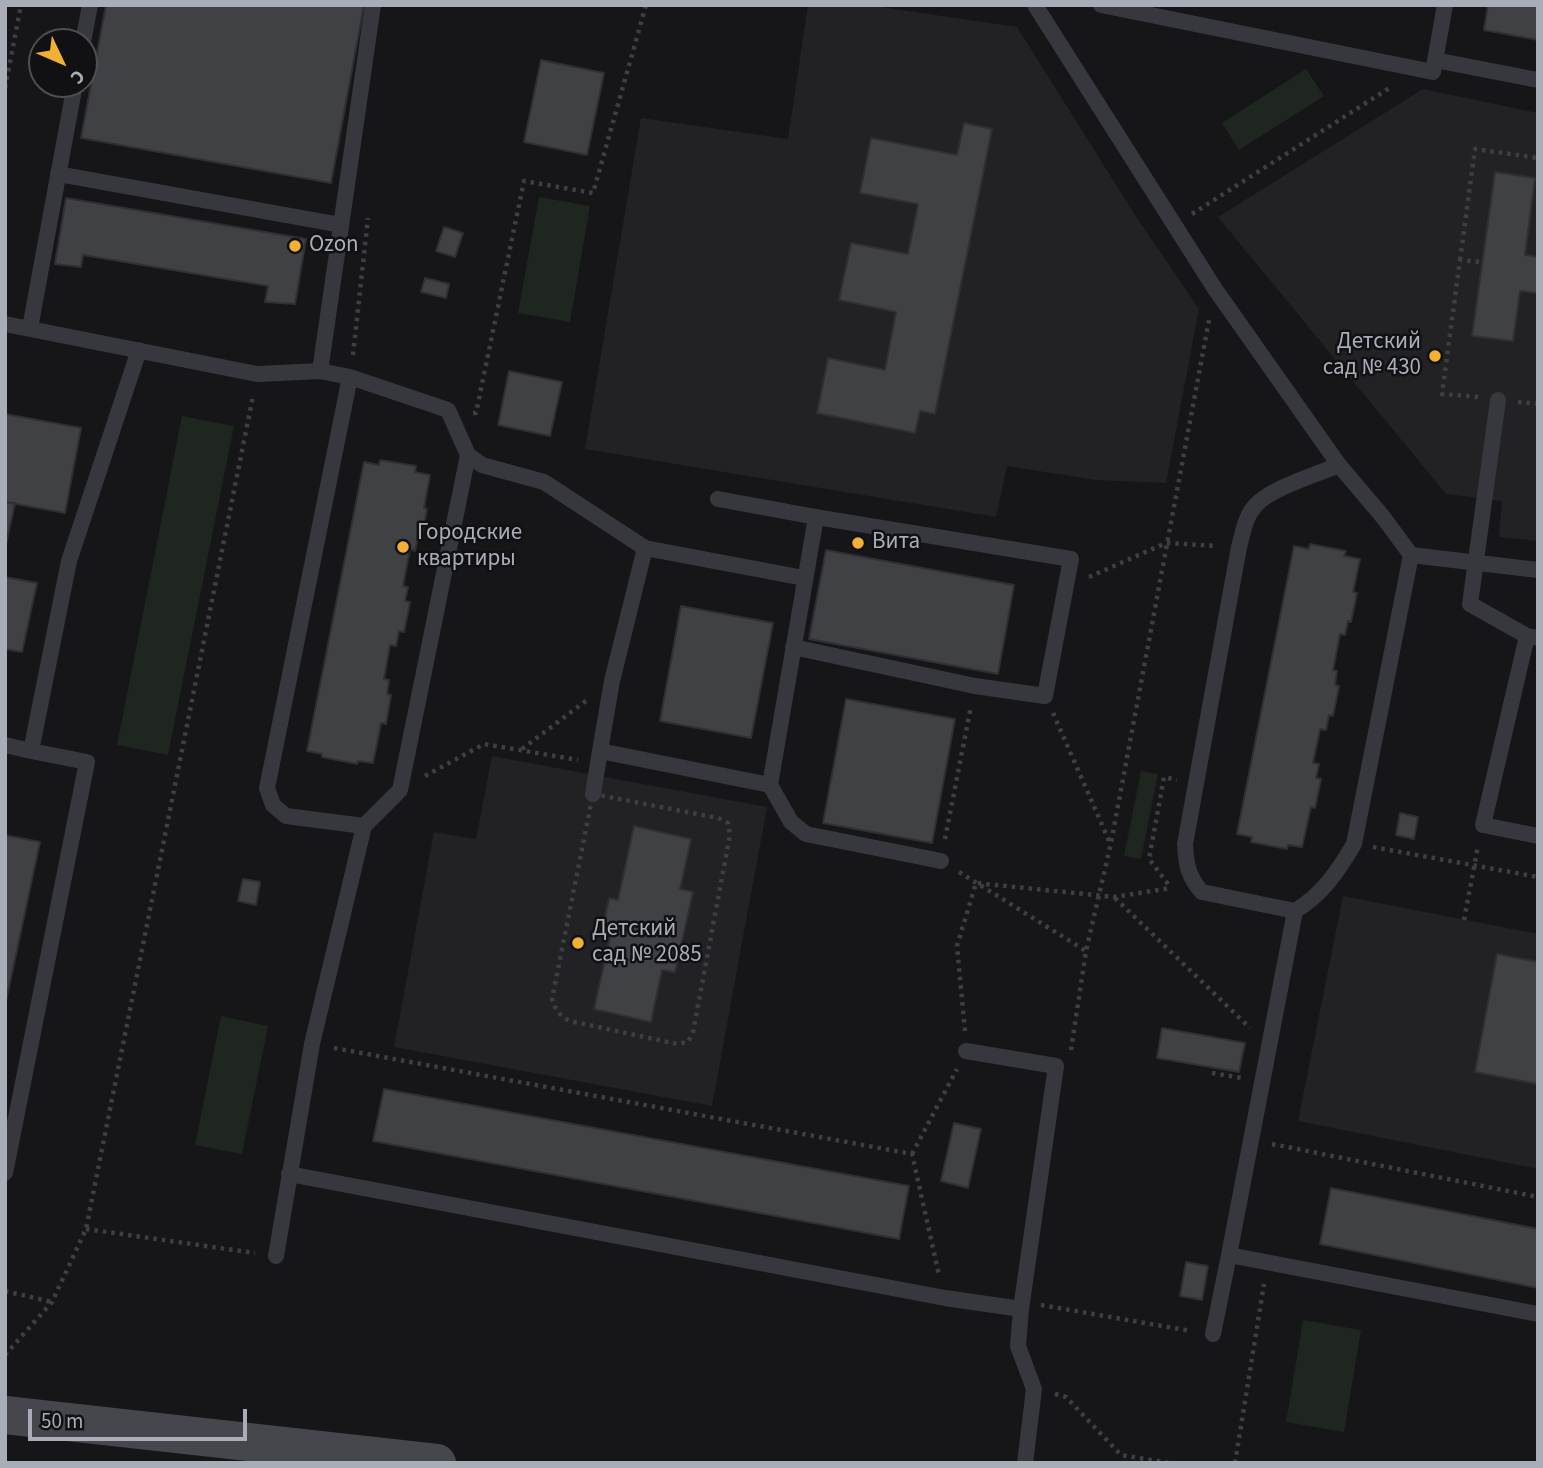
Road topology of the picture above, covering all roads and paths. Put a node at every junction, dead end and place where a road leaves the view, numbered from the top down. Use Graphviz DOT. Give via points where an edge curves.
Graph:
graph roads {
  1 [pos="21,5"];
  2 [pos="90,5"];
  3 [pos="373,5"];
  4 [pos="646,5"];
  5 [pos="1035,5"];
  6 [pos="1101,5"];
  7 [pos="1445,5"];
  8 [pos="86,28"];
  9 [pos="1435,60"];
  10 [pos="1418,69"];
  11 [pos="1538,80"];
  12 [pos="5,88"];
  13 [pos="72,98"];
  14 [pos="1538,158"];
  15 [pos="58,174"];
  16 [pos="341,225"];
  17 [pos="1175,225"];
  18 [pos="1460,260"];
  19 [pos="1482,262"];
  20 [pos="1215,289"];
  21 [pos="5,324"];
  22 [pos="30,328"];
  23 [pos="139,350"];
  24 [pos="320,371"];
  25 [pos="257,374"];
  26 [pos="350,377"];
  27 [pos="1498,400"];
  28 [pos="1538,404"];
  29 [pos="448,410"];
  30 [pos="468,455"];
  31 [pos="1339,465"];
  32 [pos="718,499"];
  33 [pos="816,517"];
  34 [pos="1166,543"];
  35 [pos="1239,547"];
  36 [pos="645,548"];
  37 [pos="1411,555"];
  38 [pos="1476,564"];
  39 [pos="1538,570"];
  40 [pos="804,578"];
  41 [pos="1066,587"];
  42 [pos="1532,637"];
  43 [pos="793,647"];
  44 [pos="612,681"];
  45 [pos="975,686"];
  46 [pos="1045,696"];
  47 [pos="5,745"];
  48 [pos="521,750"];
  49 [pos="31,751"];
  50 [pos="599,757"];
  51 [pos="770,785"];
  52 [pos="1195,785"];
  53 [pos="400,790"];
  54 [pos="593,793"];
  55 [pos="1483,825"];
  56 [pos="364,826"];
  57 [pos="1538,836"];
  58 [pos="1111,843"];
  59 [pos="1354,844"];
  60 [pos="941,861"];
  61 [pos="1474,866"];
  62 [pos="1538,877"];
  63 [pos="976,883"];
  64 [pos="1171,888"];
  65 [pos="1202,892"];
  66 [pos="1098,894"];
  67 [pos="1114,897"];
  68 [pos="1295,911"];
  69 [pos="1464,919"];
  70 [pos="1086,951"];
  71 [pos="312,1044"];
  72 [pos="1269,1046"];
  73 [pos="966,1051"];
  74 [pos="1070,1060"];
  75 [pos="1212,1073"];
  76 [pos="1262,1082"];
  77 [pos="1250,1139"];
  78 [pos="912,1154"];
  79 [pos="5,1173"];
  80 [pos="289,1174"];
  81 [pos="1538,1197"];
  82 [pos="86,1229"];
  83 [pos="1229,1255"];
  84 [pos="276,1256"];
  85 [pos="1267,1262"];
  86 [pos="5,1291"];
  87 [pos="945,1298"];
  88 [pos="52,1303"];
  89 [pos="1027,1306"];
  90 [pos="1538,1314"];
  91 [pos="1213,1334"];
  92 [pos="5,1355"];
  93 [pos="1034,1389"];
  94 [pos="5,1415"];
  95 [pos="437,1463"];
  96 [pos="1025,1463"];
  97 [pos="1169,1463"];
  98 [pos="1235,1463"];
  1 -- 12 [label="path"];
  2 -- 8 [label="lane"];
  3 -- 16 [label="lane"];
  4 -- 29 [label="path" via="593,193 524,181 477,413"];
  5 -- 17 [label="lane"];
  6 -- 10 [label="lane"];
  7 -- 9 [label="lane"];
  9 -- 10 [label="lane" via="1433,72"];
  9 -- 11 [label="lane"];
  10 -- 17 [label="path"];
  13 -- 15 [label="lane"];
  14 -- 18 [label="path" via="1475,149"];
  15 -- 16 [label="lane"];
  15 -- 22 [label="lane"];
  16 -- 24 [label="lane"];
  17 -- 20 [label="lane"];
  18 -- 19 [label="path"];
  18 -- 27 [label="path" via="1442,394"];
  20 -- 31 [label="lane"];
  20 -- 34 [label="path"];
  21 -- 22 [label="lane"];
  22 -- 23 [label="lane"];
  23 -- 25 [label="lane"];
  23 -- 49 [label="lane" via="69,561"];
  24 -- 25 [label="lane"];
  24 -- 26 [label="lane"];
  25 -- 82 [label="path"];
  26 -- 29 [label="lane"];
  26 -- 56 [label="lane" via="267,788 273,805 286,816"];
  27 -- 28 [label="path"];
  27 -- 38 [label="lane"];
  29 -- 30 [label="lane"];
  30 -- 36 [label="lane" via="482,465 544,482"];
  30 -- 53 [label="lane"];
  31 -- 35 [label="lane" via="1266,496 1254,507"];
  31 -- 37 [label="lane"];
  32 -- 33 [label="lane"];
  33 -- 40 [label="lane"];
  33 -- 41 [label="lane" via="1071,559"];
  34 -- 35 [label="path"];
  34 -- 41 [label="path"];
  34 -- 58 [label="path"];
  35 -- 52 [label="lane"];
  36 -- 40 [label="lane"];
  36 -- 44 [label="lane"];
  37 -- 38 [label="lane"];
  37 -- 59 [label="lane"];
  38 -- 39 [label="lane"];
  38 -- 42 [label="lane" via="1470,604"];
  40 -- 43 [label="lane"];
  41 -- 46 [label="lane"];
  42 -- 55 [label="lane"];
  43 -- 45 [label="lane"];
  43 -- 51 [label="lane"];
  44 -- 48 [label="path"];
  44 -- 50 [label="lane"];
  45 -- 46 [label="lane"];
  45 -- 60 [label="path"];
  46 -- 58 [label="path"];
  47 -- 49 [label="lane"];
  48 -- 50 [label="path"];
  48 -- 53 [label="path" via="484,744"];
  49 -- 79 [label="lane" via="87,762"];
  50 -- 51 [label="lane"];
  50 -- 54 [label="lane"];
  51 -- 60 [label="lane" via="791,822 806,834"];
  52 -- 64 [label="path" via="1164,777 1149,859"];
  52 -- 65 [label="lane" via="1186,865"];
  53 -- 56 [label="lane"];
  54 -- 54 [label="path" via="728,823 730,835 688,1042 677,1044 570,1021 555,1009 552,999"];
  55 -- 57 [label="lane"];
  55 -- 61 [label="path"];
  56 -- 71 [label="lane"];
  58 -- 66 [label="path"];
  59 -- 61 [label="path"];
  59 -- 68 [label="lane" via="1333,878"];
  60 -- 63 [label="path"];
  61 -- 62 [label="path"];
  61 -- 69 [label="path"];
  63 -- 66 [label="path"];
  63 -- 70 [label="path"];
  63 -- 73 [label="path" via="957,946"];
  64 -- 65 [label="path" via="1181,895"];
  64 -- 67 [label="path"];
  65 -- 68 [label="lane"];
  66 -- 67 [label="path"];
  66 -- 70 [label="path"];
  67 -- 72 [label="path"];
  68 -- 72 [label="lane"];
  70 -- 74 [label="path"];
  71 -- 78 [label="path"];
  71 -- 80 [label="lane"];
  72 -- 76 [label="lane"];
  73 -- 78 [label="path"];
  73 -- 89 [label="lane" via="1056,1066"];
  75 -- 76 [label="path"];
  76 -- 77 [label="lane"];
  77 -- 81 [label="path"];
  77 -- 83 [label="lane"];
  78 -- 87 [label="path"];
  80 -- 84 [label="lane"];
  80 -- 87 [label="lane"];
  82 -- 84 [label="path"];
  82 -- 88 [label="path"];
  83 -- 85 [label="lane"];
  83 -- 91 [label="lane"];
  85 -- 90 [label="lane"];
  85 -- 98 [label="path"];
  86 -- 88 [label="path"];
  87 -- 89 [label="lane"];
  88 -- 92 [label="path"];
  89 -- 91 [label="path"];
  89 -- 93 [label="lane" via="1018,1346"];
  93 -- 96 [label="lane"];
  93 -- 97 [label="path" via="1066,1396 1121,1455"];
  94 -- 95 [label="main road"];
}
